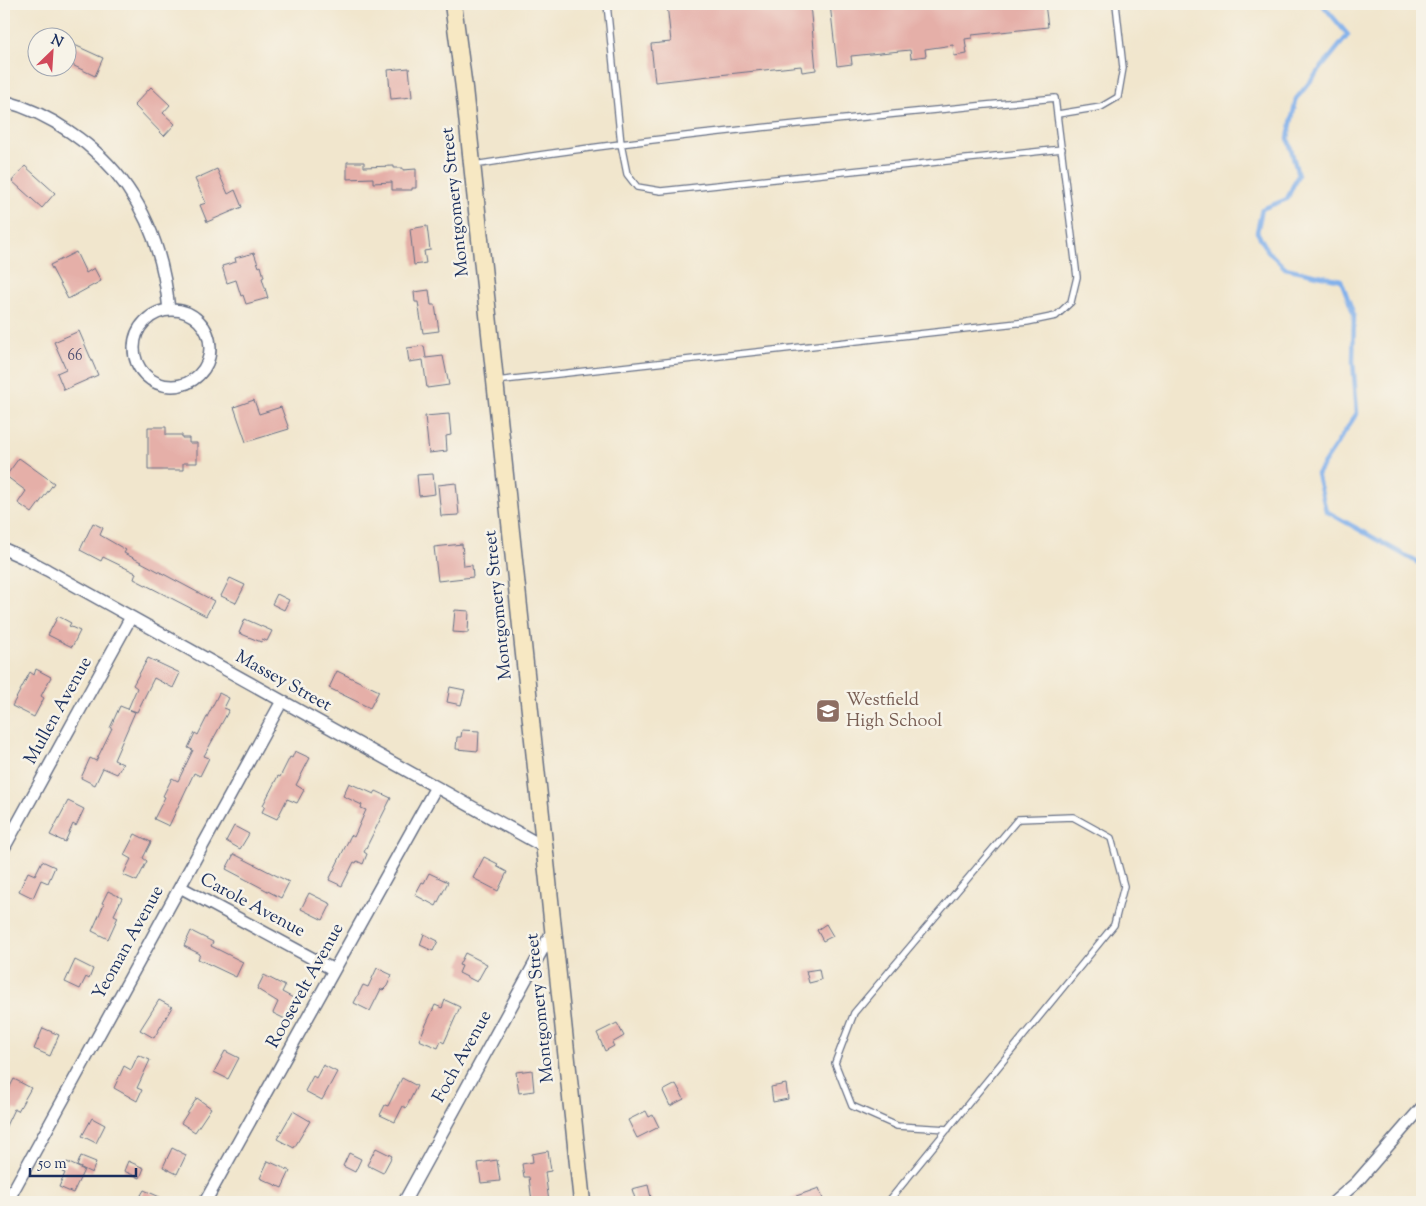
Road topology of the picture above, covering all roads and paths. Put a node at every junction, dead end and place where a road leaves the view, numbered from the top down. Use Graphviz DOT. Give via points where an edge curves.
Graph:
graph roads {
  1 [pos="453,4"];
  2 [pos="607,4"];
  3 [pos="1116,4"];
  4 [pos="4,101"];
  5 [pos="1058,114"];
  6 [pos="621,144"];
  7 [pos="1062,149"];
  8 [pos="472,165"];
  9 [pos="169,310"];
  10 [pos="495,382"];
  11 [pos="4,549"];
  12 [pos="131,617"];
  13 [pos="282,701"];
  14 [pos="436,787"];
  15 [pos="544,847"];
  16 [pos="4,848"];
  17 [pos="180,887"];
  18 [pos="553,930"];
  19 [pos="334,970"];
  20 [pos="1422,1107"];
  21 [pos="948,1129"];
  22 [pos="7,1202"];
  23 [pos="206,1202"];
  24 [pos="404,1202"];
  25 [pos="582,1202"];
  26 [pos="888,1202"];
  27 [pos="1334,1202"];
  1 -- 8 [label="main road, Montgomery Street"];
  2 -- 6 [label="lane"];
  3 -- 5 [label="lane" via="1123,68 1118,97 1101,107"];
  4 -- 9 [label="street" via="62,126 96,151 121,178 149,227"];
  5 -- 6 [label="lane" via="1055,98"];
  5 -- 7 [label="lane"];
  6 -- 7 [label="lane" via="627,174 637,187 661,191"];
  6 -- 8 [label="lane"];
  7 -- 10 [label="lane" via="1077,277 1071,302 1056,316 988,327"];
  8 -- 10 [label="main road, Montgomery Street"];
  9 -- 9 [label="street" via="184,312 198,320 207,333 210,348 207,364 197,377 175,387 159,385 146,377 137,365 133,350 135,336 143,323 155,314"];
  10 -- 15 [label="main road, Montgomery Street"];
  11 -- 12 [label="street, Massey Street"];
  12 -- 13 [label="street, Massey Street"];
  12 -- 16 [label="street, Mullen Avenue"];
  13 -- 14 [label="street, Massey Street"];
  13 -- 17 [label="street, Yeoman Avenue"];
  14 -- 15 [label="street, Massey Street"];
  14 -- 19 [label="street, Roosevelt Avenue"];
  15 -- 18 [label="main road, Montgomery Street"];
  17 -- 19 [label="street, Carole Avenue"];
  17 -- 22 [label="street, Yeoman Avenue"];
  18 -- 24 [label="street, Foch Avenue"];
  18 -- 25 [label="main road, Montgomery Street"];
  19 -- 23 [label="street, Roosevelt Avenue"];
  20 -- 27 [label="street" via="1356,1183"];
  21 -- 21 [label="lane" via="1114,925 1124,886 1111,838 1073,817 1018,819 854,1012 835,1064 852,1106 897,1126"];
  21 -- 26 [label="lane"];
}
